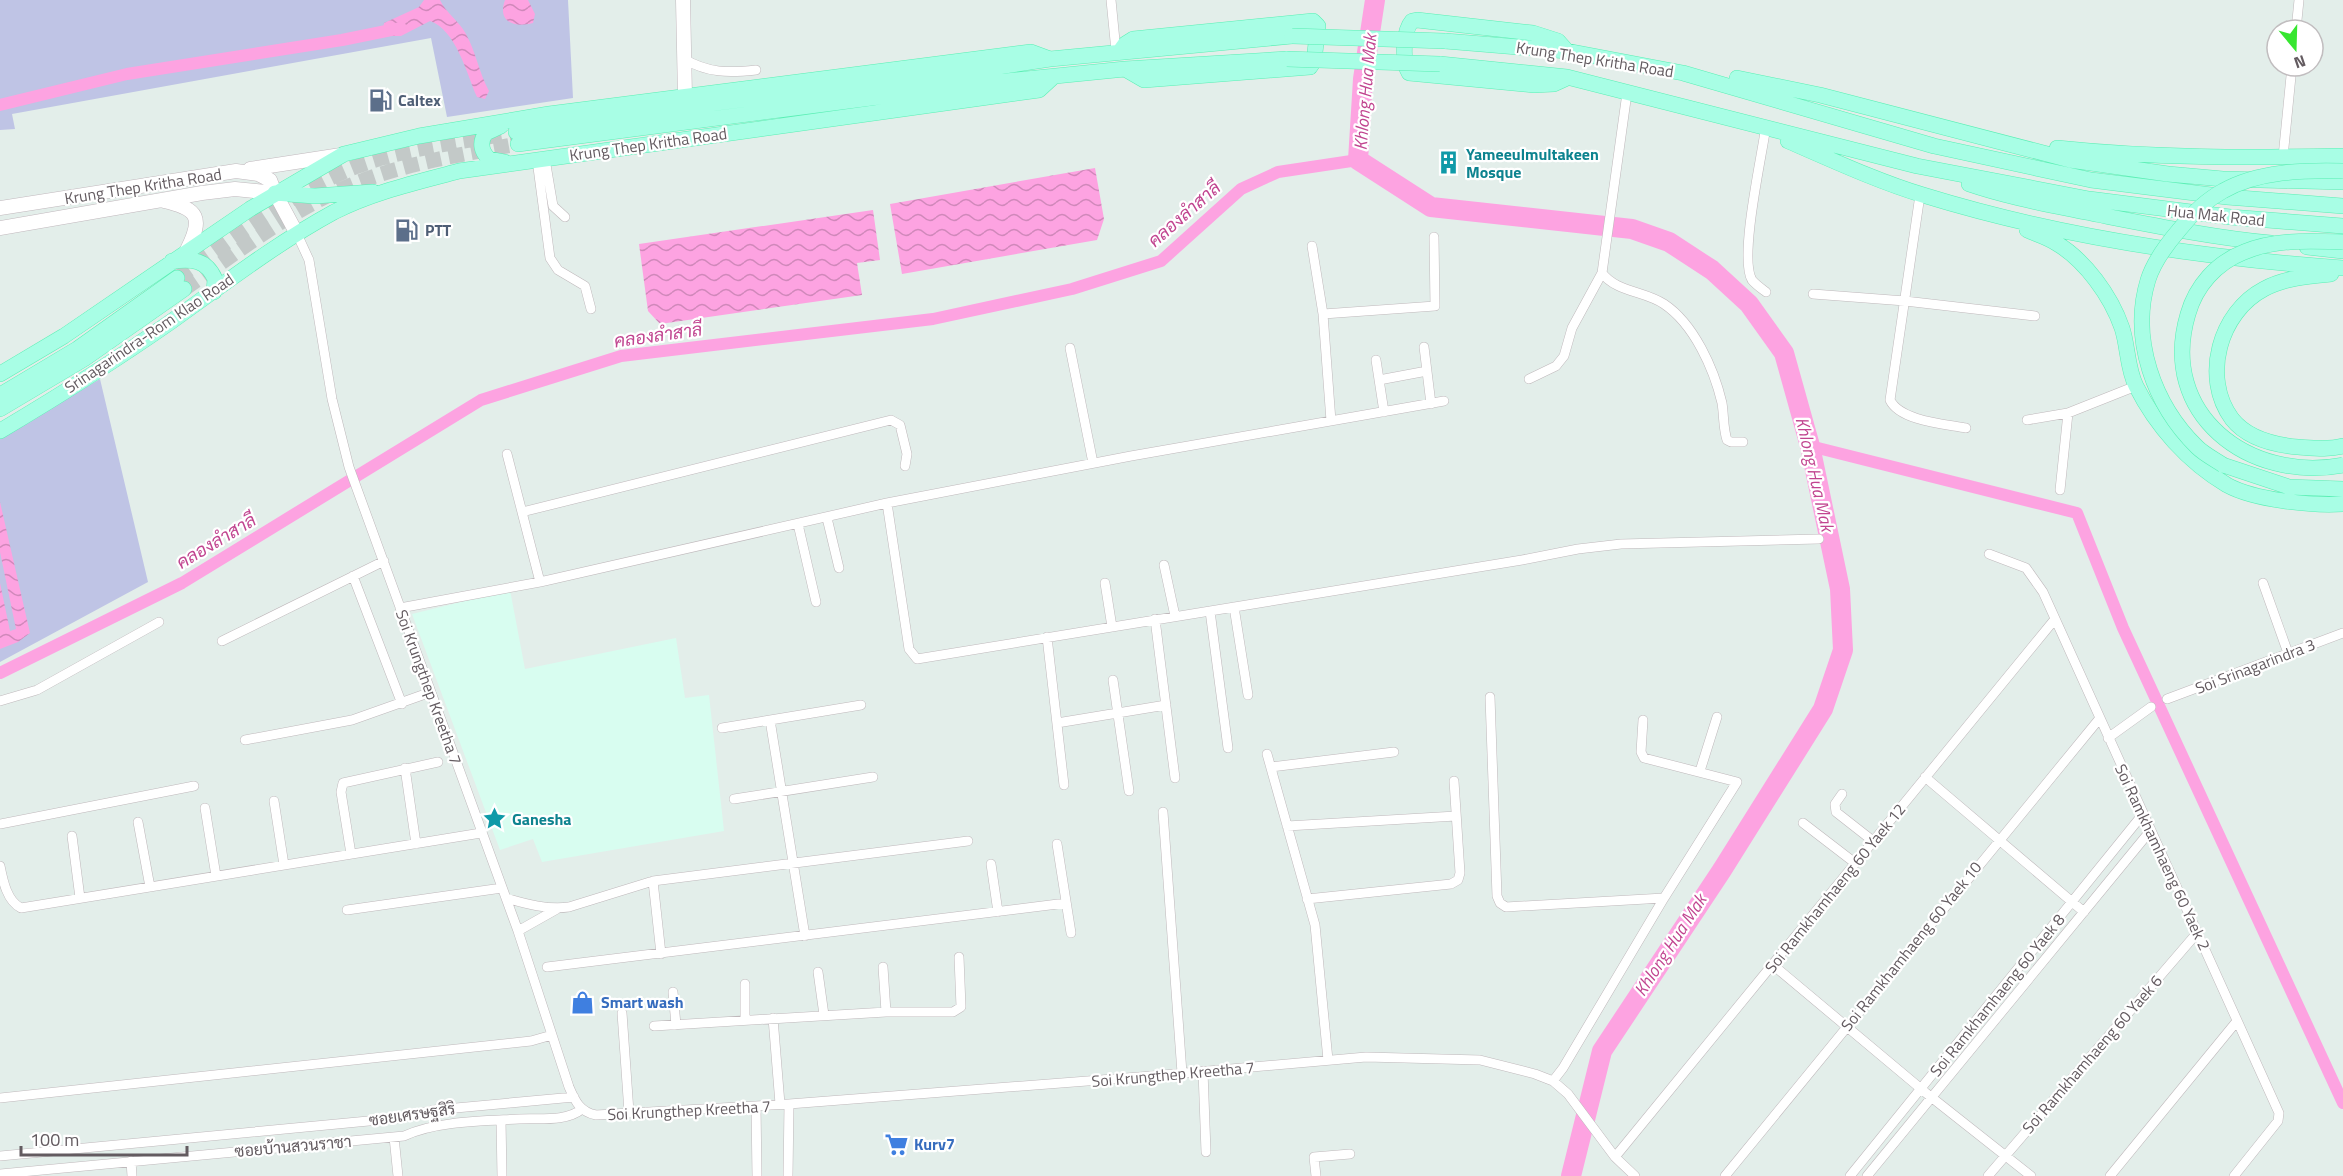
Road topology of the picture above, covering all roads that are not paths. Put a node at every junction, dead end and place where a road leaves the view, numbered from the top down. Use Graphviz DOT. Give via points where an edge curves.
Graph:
graph roads {
  1 [pos="683,0"];
  2 [pos="1111,0"];
  3 [pos="2299,0"];
  4 [pos="2297,18"];
  5 [pos="1118,51"];
  6 [pos="1567,51"];
  7 [pos="1050,58"];
  8 [pos="684,59"];
  9 [pos="1125,69"];
  10 [pos="756,70"];
  11 [pos="1683,73"];
  12 [pos="1568,77"];
  13 [pos="1052,78"];
  14 [pos="2291,78"];
  15 [pos="1627,93"];
  16 [pos="685,96"];
  17 [pos="1740,122"];
  18 [pos="517,132"];
  19 [pos="1765,132"];
  20 [pos="1997,140"];
  21 [pos="344,154"];
  22 [pos="2343,156"];
  23 [pos="2283,157"];
  24 [pos="541,159"];
  25 [pos="520,162"];
  26 [pos="1917,165"];
  27 [pos="236,171"];
  28 [pos="2343,171"];
  29 [pos="2091,180"];
  30 [pos="2343,182"];
  31 [pos="388,191"];
  32 [pos="274,193"];
  33 [pos="1920,195"];
  34 [pos="2089,199"];
  35 [pos="158,200"];
  36 [pos="2343,206"];
  37 [pos="1962,207"];
  38 [pos="0,208"];
  39 [pos="565,216"];
  40 [pos="2343,226"];
  41 [pos="0,228"];
  42 [pos="297,234"];
  43 [pos="1434,237"];
  44 [pos="2343,242"];
  45 [pos="1312,246"];
  46 [pos="187,250"];
  47 [pos="2343,251"];
  48 [pos="172,261"];
  49 [pos="2343,268"];
  50 [pos="1602,273"];
  51 [pos="2343,274"];
  52 [pos="214,292"];
  53 [pos="1766,292"];
  54 [pos="1814,294"];
  55 [pos="1905,301"];
  56 [pos="591,309"];
  57 [pos="1323,314"];
  58 [pos="2035,316"];
  59 [pos="1424,347"];
  60 [pos="1070,348"];
  61 [pos="1376,360"];
  62 [pos="1427,372"];
  63 [pos="0,374"];
  64 [pos="1529,379"];
  65 [pos="1379,381"];
  66 [pos="2136,386"];
  67 [pos="0,395"];
  68 [pos="1444,401"];
  69 [pos="1431,404"];
  70 [pos="0,409"];
  71 [pos="1384,412"];
  72 [pos="2068,412"];
  73 [pos="2027,420"];
  74 [pos="1331,421"];
  75 [pos="1966,428"];
  76 [pos="0,431"];
  77 [pos="1743,442"];
  78 [pos="2339,447"];
  79 [pos="507,454"];
  80 [pos="1093,463"];
  81 [pos="2343,465"];
  82 [pos="905,466"];
  83 [pos="2060,489"];
  84 [pos="2343,489"];
  85 [pos="887,503"];
  86 [pos="2343,504"];
  87 [pos="522,512"];
  88 [pos="827,518"];
  89 [pos="798,524"];
  90 [pos="1820,539"];
  91 [pos="1989,554"];
  92 [pos="384,561"];
  93 [pos="1164,565"];
  94 [pos="838,568"];
  95 [pos="353,576"];
  96 [pos="540,582"];
  97 [pos="1105,584"];
  98 [pos="2263,584"];
  99 [pos="816,602"];
  100 [pos="1234,607"];
  101 [pos="400,608"];
  102 [pos="1210,610"];
  103 [pos="1175,616"];
  104 [pos="2055,619"];
  105 [pos="1155,620"];
  106 [pos="159,622"];
  107 [pos="1112,627"];
  108 [pos="2343,633"];
  109 [pos="1047,637"];
  110 [pos="222,641"];
  111 [pos="2288,653"];
  112 [pos="1113,680"];
  113 [pos="430,692"];
  114 [pos="1248,695"];
  115 [pos="1490,697"];
  116 [pos="2168,699"];
  117 [pos="0,701"];
  118 [pos="402,704"];
  119 [pos="861,705"];
  120 [pos="1166,705"];
  121 [pos="2151,707"];
  122 [pos="1118,713"];
  123 [pos="1717,717"];
  124 [pos="2100,718"];
  125 [pos="770,720"];
  126 [pos="1643,720"];
  127 [pos="1057,723"];
  128 [pos="722,728"];
  129 [pos="2108,738"];
  130 [pos="246,740"];
  131 [pos="1228,748"];
  132 [pos="1394,752"];
  133 [pos="1267,754"];
  134 [pos="438,762"];
  135 [pos="1271,767"];
  136 [pos="405,768"];
  137 [pos="1700,771"];
  138 [pos="873,777"];
  139 [pos="1924,777"];
  140 [pos="1175,778"];
  141 [pos="1454,781"];
  142 [pos="1064,785"];
  143 [pos="194,786"];
  144 [pos="782,791"];
  145 [pos="1129,791"];
  146 [pos="1842,794"];
  147 [pos="734,799"];
  148 [pos="274,801"];
  149 [pos="205,808"];
  150 [pos="1163,812"];
  151 [pos="2143,814"];
  152 [pos="1456,816"];
  153 [pos="138,822"];
  154 [pos="1803,823"];
  155 [pos="0,824"];
  156 [pos="1287,826"];
  157 [pos="2151,830"];
  158 [pos="481,833"];
  159 [pos="72,836"];
  160 [pos="1998,840"];
  161 [pos="968,841"];
  162 [pos="1873,841"];
  163 [pos="416,844"];
  164 [pos="1057,844"];
  165 [pos="351,854"];
  166 [pos="793,862"];
  167 [pos="1856,862"];
  168 [pos="992,864"];
  169 [pos="284,865"];
  170 [pos="0,871"];
  171 [pos="216,876"];
  172 [pos="653,881"];
  173 [pos="150,887"];
  174 [pos="502,888"];
  175 [pos="80,898"];
  176 [pos="506,898"];
  177 [pos="1307,898"];
  178 [pos="1664,898"];
  179 [pos="2072,902"];
  180 [pos="1066,903"];
  181 [pos="557,909"];
  182 [pos="347,910"];
  183 [pos="998,912"];
  184 [pos="2084,912"];
  185 [pos="518,931"];
  186 [pos="1071,933"];
  187 [pos="2197,933"];
  188 [pos="805,936"];
  189 [pos="661,954"];
  190 [pos="959,957"];
  191 [pos="1773,965"];
  192 [pos="547,967"];
  193 [pos="883,967"];
  194 [pos="818,972"];
  195 [pos="745,984"];
  196 [pos="674,992"];
  197 [pos="1998,994"];
  198 [pos="2009,1003"];
  199 [pos="886,1012"];
  200 [pos="622,1013"];
  201 [pos="824,1015"];
  202 [pos="773,1018"];
  203 [pos="745,1020"];
  204 [pos="2237,1021"];
  205 [pos="676,1025"];
  206 [pos="1846,1025"];
  207 [pos="654,1026"];
  208 [pos="552,1035"];
  209 [pos="1328,1060"];
  210 [pos="1203,1071"];
  211 [pos="1182,1073"];
  212 [pos="1553,1081"];
  213 [pos="1921,1088"];
  214 [pos="574,1097"];
  215 [pos="1932,1097"];
  216 [pos="0,1098"];
  217 [pos="784,1104"];
  218 [pos="756,1106"];
  219 [pos="582,1109"];
  220 [pos="629,1112"];
  221 [pos="501,1120"];
  222 [pos="394,1137"];
  223 [pos="1206,1152"];
  224 [pos="1350,1154"];
  225 [pos="2005,1155"];
  226 [pos="0,1156"];
  227 [pos="1615,1157"];
  228 [pos="131,1161"];
  229 [pos="64,1172"];
  230 [pos="0,1174"];
  231 [pos="1632,1174"];
  232 [pos="132,1176"];
  233 [pos="398,1176"];
  234 [pos="502,1176"];
  235 [pos="757,1176"];
  236 [pos="788,1176"];
  237 [pos="1316,1176"];
  238 [pos="1725,1176"];
  239 [pos="1850,1176"];
  240 [pos="1867,1176"];
  241 [pos="1988,1176"];
  242 [pos="2031,1176"];
  243 [pos="2110,1176"];
  244 [pos="2234,1176"];
  1 -- 8 [label="main road"];
  2 -- 5 [label="street"];
  3 -- 4 [label="street"];
  5 -- 6 [label="main road, Krung Thep Kritha Road, bridge" via="1292,36 1445,41"];
  5 -- 7 [label="main road, Krung Thep Kritha Road"];
  5 -- 9 [label="main road" via="1133,39 1186,32 1313,21 1318,26 1310,67 1144,80"];
  6 -- 11 [label="main road, Krung Thep Kritha Road"];
  6 -- 12 [label="main road" via="1558,41 1533,33 1417,20 1407,28 1409,73 1534,85 1554,84"];
  7 -- 16 [label="main road, Krung Thep Kritha Road" via="1031,52"];
  7 -- 18 [label="main road, Krung Thep Kritha Road"];
  8 -- 10 [label="street" via="717,72"];
  8 -- 16 [label="main road"];
  9 -- 12 [label="main road, Krung Thep Kritha Road, bridge" via="1287,59 1440,64"];
  9 -- 13 [label="main road, Krung Thep Kritha Road"];
  11 -- 20 [label="main road" via="1772,84"];
  11 -- 29 [label="main road, Krung Thep Kritha Road" via="1934,146"];
  12 -- 15 [label="main road, Krung Thep Kritha Road"];
  13 -- 18 [label="main road, Krung Thep Kritha Road"];
  13 -- 24 [label="main road, Krung Thep Kritha Road" via="1039,90"];
  14 -- 23 [label="street"];
  15 -- 17 [label="main road, Krung Thep Kritha Road"];
  15 -- 50 [label="street"];
  16 -- 18 [label="main road, Krung Thep Kritha Road"];
  17 -- 19 [label="main road"];
  17 -- 26 [label="main road, Krung Thep Kritha Road"];
  18 -- 21 [label="main road, Krung Thep Kritha Road" via="419,136"];
  18 -- 25 [label="main road" via="486,133 482,145 489,159"];
  19 -- 33 [label="main road"];
  19 -- 53 [label="street" via="1747,264 1752,280"];
  20 -- 23 [label="main road" via="2098,153"];
  20 -- 30 [label="main road" via="2070,160 2168,174"];
  21 -- 27 [label="main road"];
  21 -- 32 [label="main road, Krung Thep Kritha Road"];
  22 -- 23 [label="main road"];
  24 -- 25 [label="main road, Krung Thep Kritha Road"];
  24 -- 39 [label="street" via="553,206"];
  24 -- 56 [label="street" via="550,258 558,270 585,286"];
  25 -- 31 [label="main road, Krung Thep Kritha Road" via="459,171"];
  26 -- 34 [label="main road, Krung Thep Kritha Road"];
  26 -- 47 [label="main road" via="1996,193 2131,221 2223,238"];
  27 -- 32 [label="main road, Krung Thep Kritha Road" via="264,175 273,185"];
  27 -- 38 [label="main road, Krung Thep Kritha Road"];
  28 -- 84 [label="main road, bridge" via="2261,176 2223,190 2192,214 2165,246 2149,279 2143,314 2145,351 2156,387 2174,419 2198,448 2223,465 2289,487"];
  29 -- 36 [label="main road, Hua Mak Road"];
  31 -- 32 [label="main road" via="315,196"];
  31 -- 42 [label="main road, Krung Thep Kritha Road" via="336,211"];
  32 -- 35 [label="main road, Krung Thep Kritha Road" via="235,189"];
  32 -- 42 [label="main road, Krung Thep Kritha Road"];
  32 -- 46 [label="main road"];
  33 -- 37 [label="main road"];
  33 -- 55 [label="street"];
  34 -- 40 [label="main road, Hua Mak Road"];
  35 -- 41 [label="main road, Krung Thep Kritha Road"];
  35 -- 46 [label="main road" via="186,206 195,214 197,226"];
  37 -- 49 [label="main road, bridge" via="2144,245 2244,260"];
  37 -- 66 [label="main road" via="2056,243 2083,265 2122,328"];
  42 -- 52 [label="main road, Srinagarindra-Rom Klao Road"];
  42 -- 92 [label="street, Soi Krungthep Kreetha 7" via="311,270 332,399 349,467"];
  43 -- 57 [label="street" via="1435,306"];
  44 -- 81 [label="main road, bridge" via="2284,242 2242,252 2208,277 2193,296 2182,335 2182,374 2196,408 2222,436 2252,455 2287,467"];
  45 -- 57 [label="street"];
  46 -- 48 [label="main road"];
  48 -- 52 [label="main road" via="189,259 204,264 215,279"];
  48 -- 63 [label="main road" via="64,336"];
  50 -- 64 [label="street" via="1572,328 1564,356 1556,366"];
  50 -- 77 [label="street" via="1607,280 1663,304 1678,317 1712,372 1727,440"];
  51 -- 78 [label="main road" via="2309,276 2264,289 2240,307 2226,330 2215,361 2219,391 2232,419 2257,438 2282,445"];
  52 -- 76 [label="main road, Srinagarindra-Rom Klao Road" via="126,353"];
  54 -- 55 [label="street"];
  55 -- 58 [label="street"];
  55 -- 75 [label="street" via="1890,400 1902,412 1923,420"];
  57 -- 74 [label="street"];
  59 -- 62 [label="street"];
  60 -- 80 [label="street"];
  61 -- 65 [label="street"];
  62 -- 65 [label="street"];
  62 -- 69 [label="street"];
  65 -- 71 [label="street"];
  66 -- 72 [label="street"];
  66 -- 86 [label="main road" via="2177,448 2228,485 2302,504"];
  67 -- 70 [label="main road, Srinagarindra-Rom Klao Road" via="181,284 84,359"];
  68 -- 69 [label="street"];
  69 -- 71 [label="street"];
  71 -- 74 [label="street"];
  72 -- 73 [label="street"];
  72 -- 83 [label="street"];
  74 -- 80 [label="street"];
  79 -- 87 [label="street"];
  80 -- 85 [label="street"];
  82 -- 87 [label="street" via="907,454 900,425 891,420"];
  85 -- 88 [label="street"];
  85 -- 109 [label="street" via="909,649 916,658"];
  87 -- 96 [label="street"];
  88 -- 89 [label="street"];
  88 -- 94 [label="street"];
  89 -- 96 [label="street"];
  89 -- 99 [label="street"];
  90 -- 100 [label="street" via="1598,546"];
  91 -- 104 [label="street, Soi Ramkhamhaeng 60 Yaek 2" via="2026,568"];
  92 -- 95 [label="street"];
  92 -- 101 [label="street, Soi Krungthep Kreetha 7"];
  93 -- 103 [label="street"];
  95 -- 110 [label="street"];
  95 -- 118 [label="street"];
  96 -- 101 [label="street"];
  97 -- 107 [label="street"];
  98 -- 111 [label="street"];
  100 -- 102 [label="street"];
  100 -- 114 [label="street"];
  101 -- 113 [label="street, Soi Krungthep Kreetha 7"];
  102 -- 103 [label="street"];
  102 -- 131 [label="street"];
  103 -- 105 [label="street"];
  104 -- 124 [label="street, Soi Ramkhamhaeng 60 Yaek 2"];
  104 -- 139 [label="street, Soi Ramkhamhaeng 60 Yaek 12"];
  105 -- 107 [label="street"];
  105 -- 120 [label="street"];
  106 -- 117 [label="street" via="37,690"];
  107 -- 109 [label="street"];
  108 -- 111 [label="street, Soi Srinagarindra 3"];
  109 -- 127 [label="street"];
  111 -- 116 [label="street, Soi Srinagarindra 3"];
  112 -- 122 [label="street"];
  113 -- 118 [label="street"];
  113 -- 158 [label="street, Soi Krungthep Kreetha 7"];
  115 -- 178 [label="street" via="1500,903 1506,907"];
  118 -- 130 [label="street" via="352,720"];
  119 -- 125 [label="street"];
  120 -- 122 [label="street"];
  120 -- 140 [label="street"];
  121 -- 129 [label="street"];
  122 -- 127 [label="street"];
  122 -- 145 [label="street"];
  123 -- 137 [label="street"];
  124 -- 129 [label="street, Soi Ramkhamhaeng 60 Yaek 2"];
  124 -- 160 [label="street, Soi Ramkhamhaeng 60 Yaek 10"];
  125 -- 128 [label="street"];
  125 -- 144 [label="street"];
  126 -- 137 [label="street" via="1644,758"];
  127 -- 142 [label="street"];
  129 -- 151 [label="street, Soi Ramkhamhaeng 60 Yaek 2"];
  132 -- 135 [label="street"];
  133 -- 135 [label="street"];
  134 -- 136 [label="street"];
  135 -- 156 [label="street"];
  136 -- 163 [label="street"];
  136 -- 165 [label="street" via="343,783"];
  137 -- 178 [label="street" via="1737,782"];
  138 -- 144 [label="street"];
  139 -- 160 [label="street"];
  139 -- 162 [label="street, Soi Ramkhamhaeng 60 Yaek 12"];
  141 -- 152 [label="street"];
  143 -- 155 [label="street"];
  144 -- 147 [label="street"];
  144 -- 166 [label="street"];
  146 -- 162 [label="street" via="1835,804 1836,812"];
  148 -- 169 [label="street"];
  149 -- 171 [label="street"];
  150 -- 211 [label="street"];
  151 -- 157 [label="street, Soi Ramkhamhaeng 60 Yaek 2"];
  151 -- 179 [label="street, Soi Ramkhamhaeng 60 Yaek 8"];
  152 -- 156 [label="street"];
  152 -- 177 [label="street" via="1460,873 1451,884"];
  153 -- 173 [label="street"];
  154 -- 167 [label="street"];
  156 -- 177 [label="street"];
  157 -- 184 [label="street, Soi Ramkhamhaeng 60 Yaek 8"];
  157 -- 187 [label="street, Soi Ramkhamhaeng 60 Yaek 2"];
  158 -- 163 [label="street"];
  158 -- 174 [label="street, Soi Krungthep Kreetha 7"];
  159 -- 175 [label="street"];
  160 -- 179 [label="street"];
  160 -- 206 [label="street, Soi Ramkhamhaeng 60 Yaek 10"];
  161 -- 166 [label="street"];
  162 -- 167 [label="street, Soi Ramkhamhaeng 60 Yaek 12"];
  163 -- 165 [label="street"];
  164 -- 180 [label="street"];
  165 -- 169 [label="street"];
  166 -- 172 [label="street"];
  166 -- 188 [label="street"];
  167 -- 191 [label="street, Soi Ramkhamhaeng 60 Yaek 12"];
  168 -- 183 [label="street"];
  169 -- 171 [label="street"];
  170 -- 175 [label="street" via="9,897 21,908"];
  171 -- 173 [label="street"];
  172 -- 181 [label="street"];
  172 -- 189 [label="street"];
  173 -- 175 [label="street"];
  174 -- 176 [label="street, Soi Krungthep Kreetha 7"];
  174 -- 182 [label="street"];
  176 -- 181 [label="street"];
  176 -- 185 [label="street, Soi Krungthep Kreetha 7"];
  177 -- 209 [label="street" via="1315,925"];
  178 -- 212 [label="street"];
  179 -- 184 [label="street"];
  179 -- 197 [label="street, Soi Ramkhamhaeng 60 Yaek 8"];
  180 -- 183 [label="street"];
  180 -- 186 [label="street"];
  181 -- 185 [label="street"];
  183 -- 188 [label="street"];
  184 -- 198 [label="street, Soi Ramkhamhaeng 60 Yaek 8"];
  185 -- 208 [label="street, Soi Krungthep Kreetha 7"];
  187 -- 204 [label="street, Soi Ramkhamhaeng 60 Yaek 2"];
  187 -- 225 [label="street, Soi Ramkhamhaeng 60 Yaek 6"];
  188 -- 189 [label="street"];
  189 -- 192 [label="street"];
  190 -- 199 [label="street" via="958,1010"];
  191 -- 206 [label="street"];
  191 -- 227 [label="street, Soi Ramkhamhaeng 60 Yaek 12"];
  193 -- 199 [label="street"];
  194 -- 201 [label="street"];
  195 -- 203 [label="street"];
  196 -- 205 [label="street"];
  197 -- 198 [label="street"];
  197 -- 213 [label="street, Soi Ramkhamhaeng 60 Yaek 8"];
  198 -- 215 [label="street, Soi Ramkhamhaeng 60 Yaek 8"];
  199 -- 201 [label="street"];
  200 -- 220 [label="street"];
  201 -- 202 [label="street"];
  202 -- 203 [label="street"];
  202 -- 217 [label="street"];
  203 -- 205 [label="street"];
  204 -- 243 [label="street"];
  204 -- 244 [label="street, Soi Ramkhamhaeng 60 Yaek 2" via="2279,1113 2278,1121"];
  205 -- 207 [label="street"];
  206 -- 213 [label="street"];
  206 -- 238 [label="street, Soi Ramkhamhaeng 60 Yaek 10"];
  208 -- 214 [label="street, Soi Krungthep Kreetha 7"];
  208 -- 216 [label="street" via="534,1041"];
  209 -- 210 [label="street, Soi Krungthep Kreetha 7"];
  209 -- 212 [label="street, Soi Krungthep Kreetha 7" via="1480,1060"];
  210 -- 211 [label="street, Soi Krungthep Kreetha 7"];
  210 -- 223 [label="street"];
  211 -- 217 [label="street, Soi Krungthep Kreetha 7"];
  212 -- 227 [label="street, Soi Krungthep Kreetha 7" via="1568,1094"];
  213 -- 215 [label="street"];
  213 -- 239 [label="street, Soi Ramkhamhaeng 60 Yaek 8"];
  214 -- 219 [label="street, Soi Krungthep Kreetha 7"];
  214 -- 226 [label="street, ซอยเศรษฐสิริ" via="434,1110 400,1118"];
  215 -- 225 [label="street"];
  215 -- 240 [label="street, Soi Ramkhamhaeng 60 Yaek 8"];
  217 -- 218 [label="street, Soi Krungthep Kreetha 7"];
  217 -- 236 [label="street"];
  218 -- 220 [label="street, Soi Krungthep Kreetha 7"];
  218 -- 235 [label="street"];
  219 -- 220 [label="street, Soi Krungthep Kreetha 7" via="596,1115"];
  219 -- 221 [label="street, ซอยบ้านสวนราชา" via="572,1117"];
  221 -- 222 [label="street, ซอยบ้านสวนราชา" via="421,1128"];
  221 -- 234 [label="street"];
  222 -- 228 [label="street, ซอยบ้านสวนราชา"];
  222 -- 233 [label="street"];
  224 -- 237 [label="street" via="1314,1157"];
  225 -- 241 [label="street, Soi Ramkhamhaeng 60 Yaek 6"];
  225 -- 242 [label="street"];
  227 -- 231 [label="street, Soi Krungthep Kreetha 7"];
  228 -- 229 [label="street, ซอยบ้านสวนราชา"];
  228 -- 232 [label="street"];
  229 -- 230 [label="street, ซอยบ้านสวนราชา"];
}
